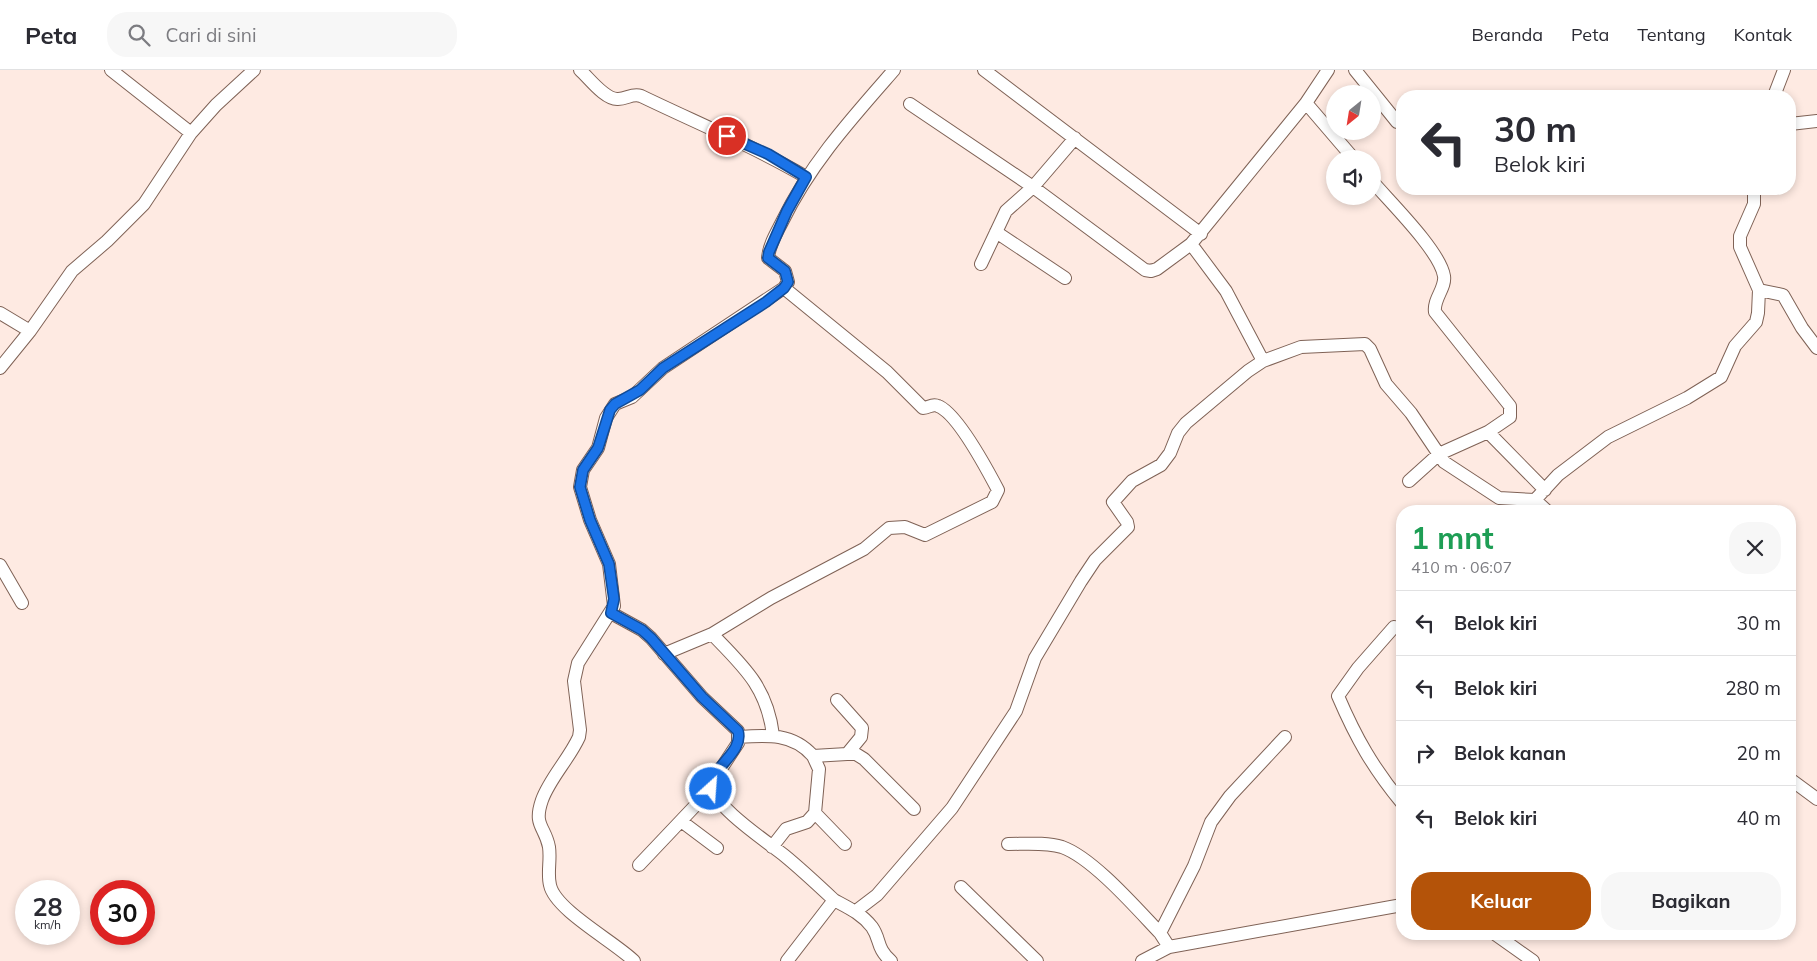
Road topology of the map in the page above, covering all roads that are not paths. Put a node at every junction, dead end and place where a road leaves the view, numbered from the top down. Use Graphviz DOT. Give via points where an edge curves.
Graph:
graph roads {
  1 [pos="111,70"];
  2 [pos="254,70"];
  3 [pos="580,70"];
  4 [pos="894,70"];
  5 [pos="984,70"];
  6 [pos="1328,70"];
  7 [pos="1355,70"];
  8 [pos="1784,70"];
  9 [pos="1776,90"];
  10 [pos="1306,103"];
  11 [pos="910,104"];
  12 [pos="1396,121"];
  13 [pos="1817,121"];
  14 [pos="1796,123"];
  15 [pos="191,133"];
  16 [pos="1074,138"];
  17 [pos="1346,150"];
  18 [pos="806,177"];
  19 [pos="1033,187"];
  20 [pos="1381,191"];
  21 [pos="1754,195"];
  22 [pos="996,232"];
  23 [pos="1201,234"];
  24 [pos="1191,244"];
  25 [pos="981,264"];
  26 [pos="1065,278"];
  27 [pos="784,288"];
  28 [pos="1758,290"];
  29 [pos="0,313"];
  30 [pos="30,331"];
  31 [pos="1817,348"];
  32 [pos="1263,361"];
  33 [pos="0,368"];
  34 [pos="1488,432"];
  35 [pos="1439,454"];
  36 [pos="1409,481"];
  37 [pos="1545,490"];
  38 [pos="1535,500"];
  39 [pos="1540,505"];
  40 [pos="0,565"];
  41 [pos="22,603"];
  42 [pos="611,613"];
  43 [pos="1394,627"];
  44 [pos="712,634"];
  45 [pos="664,654"];
  46 [pos="837,700"];
  47 [pos="773,735"];
  48 [pos="739,737"];
  49 [pos="1285,737"];
  50 [pos="847,754"];
  51 [pos="813,756"];
  52 [pos="1796,783"];
  53 [pos="711,789"];
  54 [pos="1396,796"];
  55 [pos="1817,799"];
  56 [pos="914,809"];
  57 [pos="815,813"];
  58 [pos="681,821"];
  59 [pos="845,844"];
  60 [pos="1008,844"];
  61 [pos="772,847"];
  62 [pos="717,848"];
  63 [pos="640,865"];
  64 [pos="961,887"];
  65 [pos="834,900"];
  66 [pos="1396,906"];
  67 [pos="856,911"];
  68 [pos="1160,933"];
  69 [pos="1503,940"];
  70 [pos="1169,947"];
  71 [pos="634,961"];
  72 [pos="787,961"];
  73 [pos="891,961"];
  74 [pos="1038,961"];
  75 [pos="1142,961"];
  76 [pos="1533,961"];
  1 -- 15 [label="street"];
  2 -- 15 [label="street"];
  3 -- 18 [label="street" via="611,98 620,99 634,94 642,96 747,144"];
  4 -- 18 [label="street"];
  5 -- 16 [label="street"];
  6 -- 10 [label="street"];
  7 -- 12 [label="street"];
  8 -- 9 [label="street"];
  10 -- 17 [label="street"];
  10 -- 23 [label="street"];
  11 -- 19 [label="street"];
  13 -- 14 [label="street"];
  15 -- 30 [label="street" via="144,204 72,271"];
  16 -- 19 [label="street"];
  16 -- 23 [label="street"];
  18 -- 27 [label="street" via="769,252 768,258 785,271 788,278"];
  19 -- 22 [label="street" via="1011,205"];
  19 -- 24 [label="street" via="1145,270 1157,269"];
  20 -- 34 [label="street" via="1441,266 1444,278 1434,303 1435,312 1510,406 1510,417"];
  21 -- 28 [label="street" via="1754,204 1740,236 1740,247"];
  22 -- 25 [label="street"];
  22 -- 26 [label="street"];
  23 -- 24 [label="street"];
  24 -- 32 [label="street" via="1220,282"];
  27 -- 42 [label="street" via="663,368 640,390 610,410 598,448 583,470 580,487 609,564 614,599"];
  27 -- 44 [label="street" via="887,372 923,408 934,404 942,408 972,443 998,490 997,496 992,502 925,536 905,527 889,528 864,550 771,598"];
  28 -- 31 [label="street" via="1783,295"];
  28 -- 37 [label="street" via="1756,322 1736,346 1720,377 1687,398 1608,437 1558,475"];
  29 -- 30 [label="street"];
  30 -- 33 [label="street"];
  32 -- 35 [label="street" via="1301,347 1365,344 1386,384"];
  32 -- 67 [label="street" via="1186,423 1161,465 1132,481 1112,502 1128,527 1095,560 1081,581 1035,658 1016,711 991,752 944,818 877,895"];
  34 -- 35 [label="street"];
  34 -- 37 [label="street"];
  35 -- 36 [label="street"];
  35 -- 38 [label="street" via="1444,462 1499,498"];
  37 -- 38 [label="street"];
  38 -- 39 [label="street"];
  40 -- 41 [label="street"];
  42 -- 45 [label="street" via="642,630"];
  42 -- 71 [label="street" via="578,663 574,681 579,737 543,797 539,823 549,848 549,884 552,891 564,908"];
  43 -- 54 [label="street" via="1338,696 1361,746 1378,775"];
  44 -- 45 [label="street"];
  44 -- 47 [label="street" via="760,688 770,712"];
  45 -- 48 [label="street" via="738,731"];
  46 -- 50 [label="street" via="862,728 863,734"];
  47 -- 48 [label="street"];
  47 -- 51 [label="street" via="794,741"];
  48 -- 53 [label="street" via="713,779"];
  49 -- 68 [label="street" via="1230,796 1211,822 1194,866"];
  50 -- 51 [label="street"];
  50 -- 56 [label="street" via="856,754 864,760"];
  51 -- 57 [label="street" via="819,769"];
  52 -- 55 [label="street"];
  53 -- 58 [label="street"];
  53 -- 61 [label="street" via="735,816"];
  57 -- 59 [label="street"];
  57 -- 61 [label="street" via="807,822 786,829"];
  58 -- 62 [label="street"];
  58 -- 63 [label="street"];
  60 -- 68 [label="street" via="1051,845 1072,852 1106,878"];
  61 -- 65 [label="street"];
  64 -- 74 [label="street"];
  65 -- 67 [label="street"];
  65 -- 72 [label="street"];
  66 -- 70 [label="street"];
  67 -- 73 [label="street" via="872,928 880,950"];
  68 -- 70 [label="street"];
  69 -- 76 [label="street"];
  70 -- 75 [label="street"];
}
